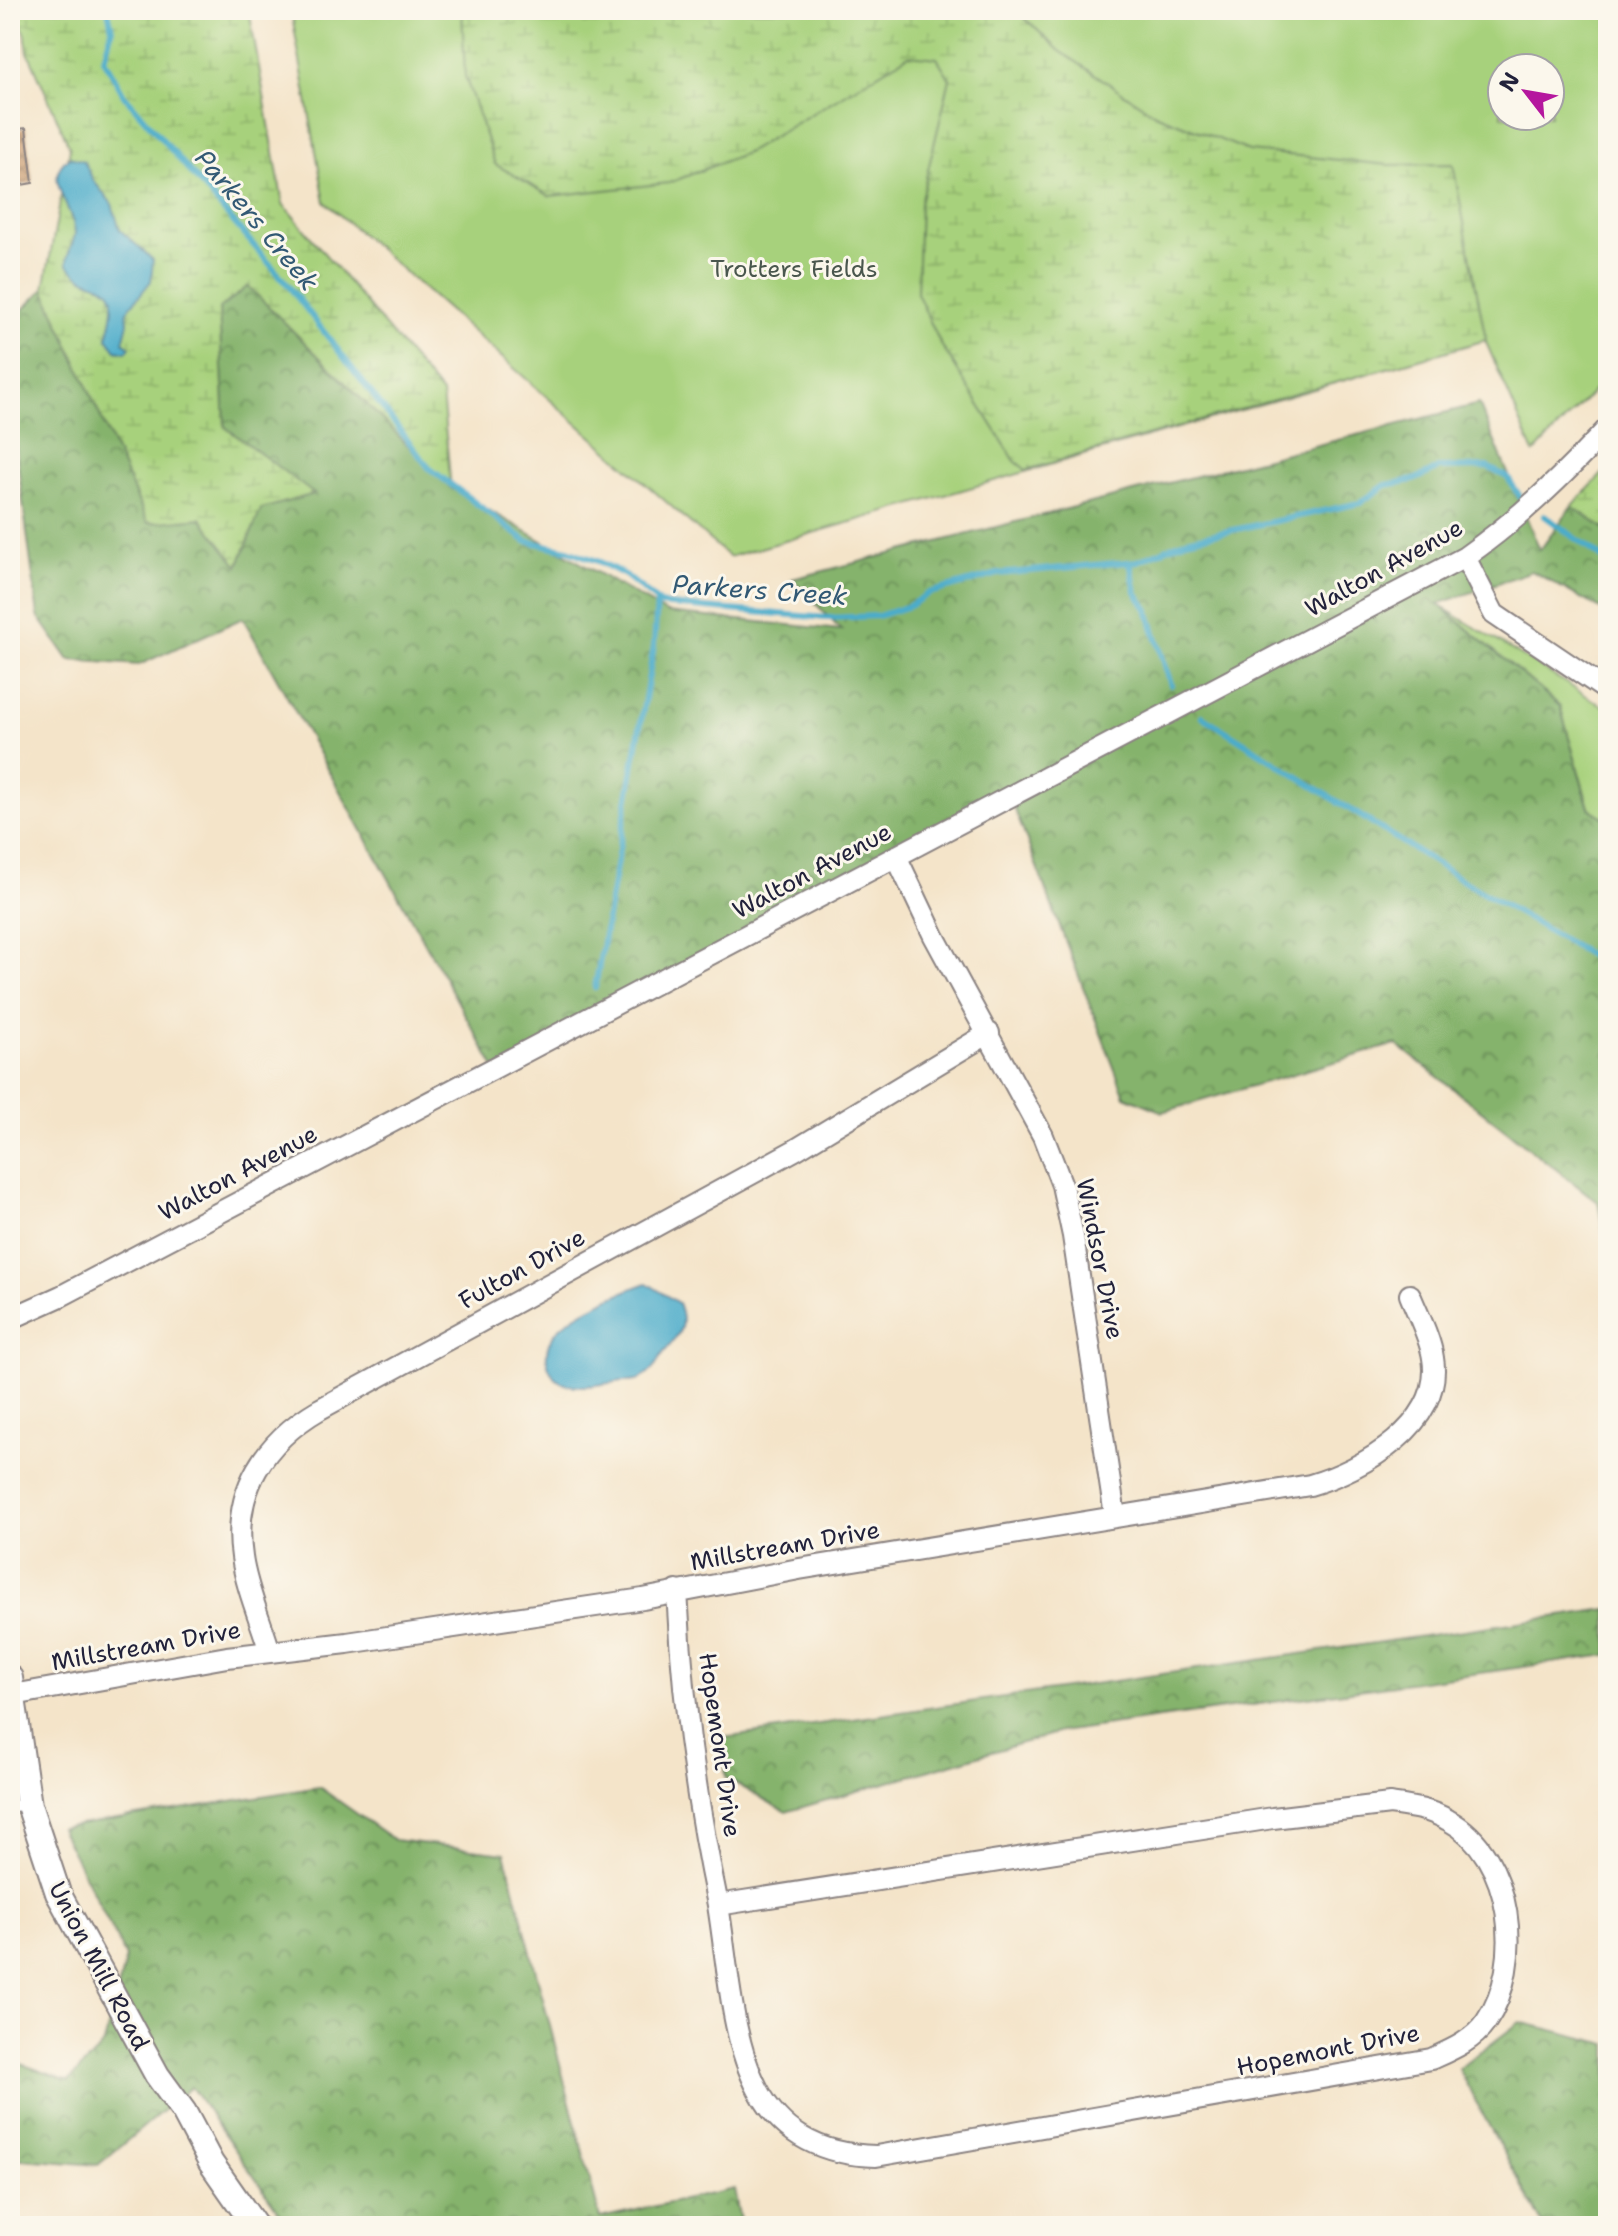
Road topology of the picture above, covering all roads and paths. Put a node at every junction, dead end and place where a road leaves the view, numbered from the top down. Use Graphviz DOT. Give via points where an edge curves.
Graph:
graph roads {
  1 [pos="1608,428"];
  2 [pos="1465,557"];
  3 [pos="1608,691"];
  4 [pos="896,856"];
  5 [pos="989,1033"];
  6 [pos="1410,1295"];
  7 [pos="10,1319"];
  8 [pos="1115,1516"];
  9 [pos="677,1591"];
  10 [pos="270,1652"];
  11 [pos="11,1686"];
  12 [pos="19,1805"];
  13 [pos="718,1905"];
  14 [pos="255,2226"];
  1 -- 2 [label="street, Walton Avenue" via="1509,526"];
  2 -- 3 [label="street" via="1494,614"];
  2 -- 4 [label="street, Walton Avenue"];
  4 -- 5 [label="street, Windsor Drive"];
  4 -- 7 [label="street, Walton Avenue"];
  5 -- 8 [label="street, Windsor Drive" via="1043,1136 1062,1185"];
  5 -- 10 [label="street, Fulton Drive" via="795,1150 320,1409 280,1436 254,1474 241,1537 242,1558"];
  6 -- 8 [label="street, Millstream Drive" via="1433,1358 1433,1387 1387,1449 1364,1465 1310,1485"];
  8 -- 9 [label="street, Millstream Drive"];
  9 -- 10 [label="street, Millstream Drive"];
  9 -- 13 [label="street, Hopemont Drive" via="688,1739"];
  10 -- 11 [label="street, Millstream Drive"];
  11 -- 12 [label="street, Union Mill Road"];
  12 -- 14 [label="street, Union Mill Road" via="86,1948 157,2075"];
  13 -- 13 [label="street, Hopemont Drive" via="742,2053 752,2083 789,2130 815,2146 845,2155 909,2151 1431,2059 1460,2046 1484,2025 1500,1998 1509,1967 1503,1901 1475,1842 1451,1821 1422,1808 1390,1804"];
}
